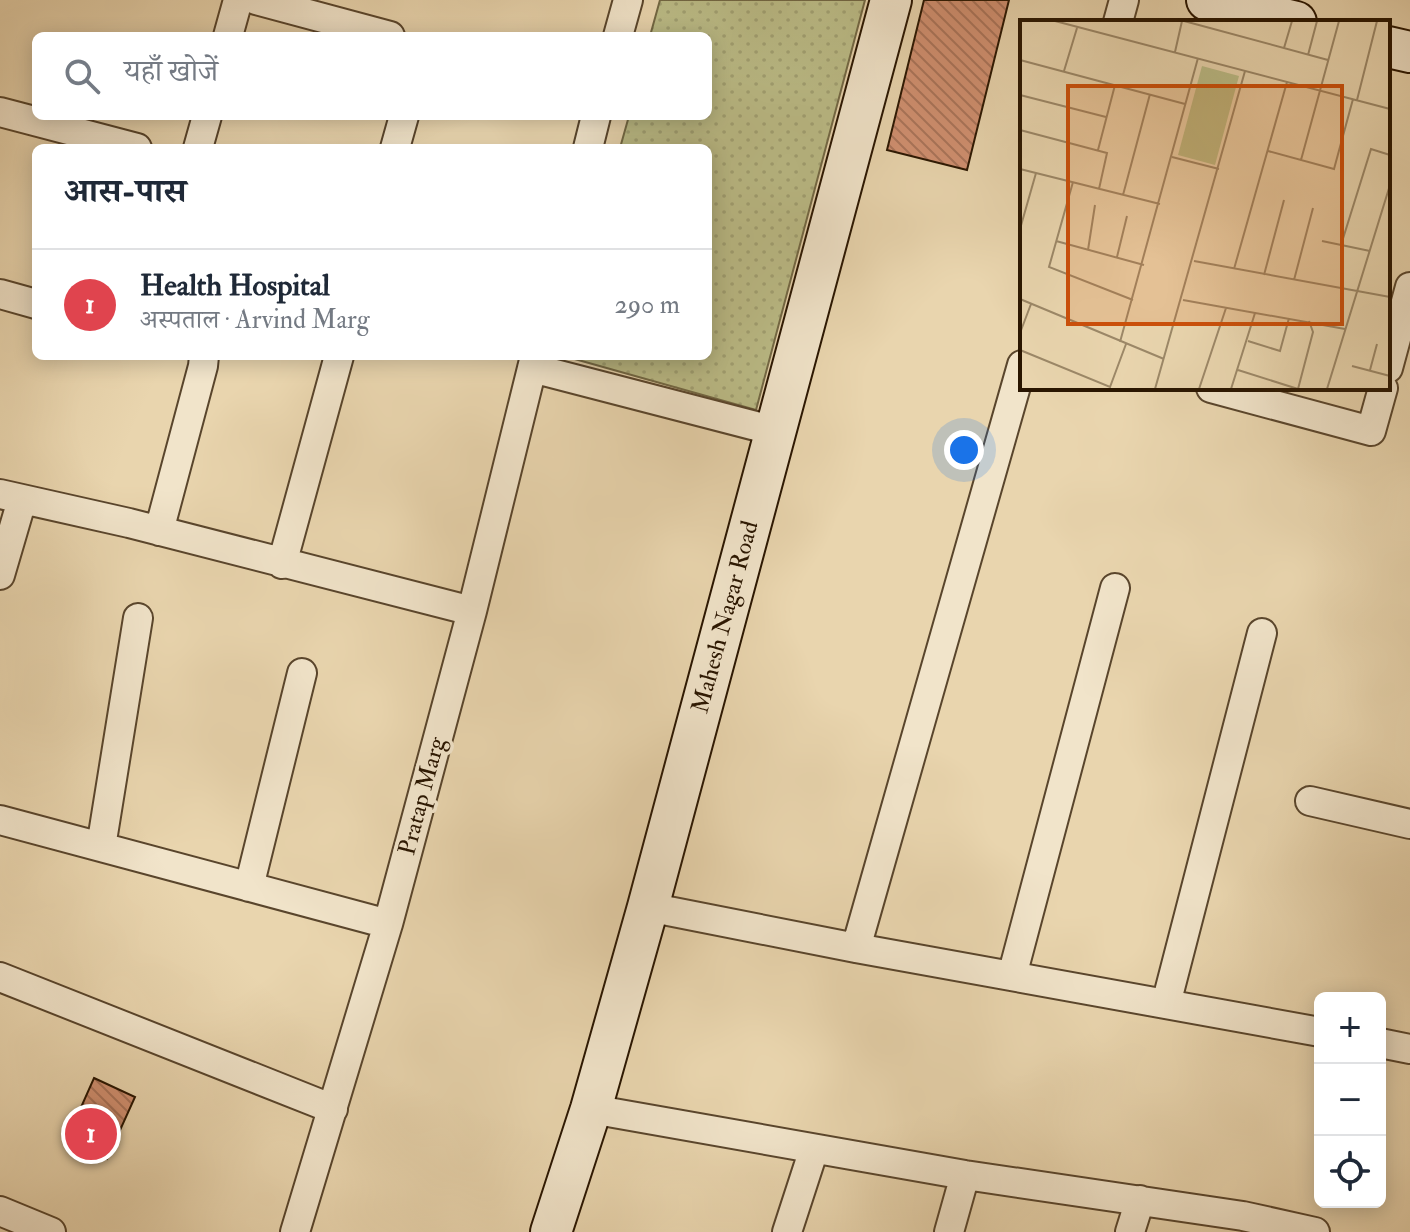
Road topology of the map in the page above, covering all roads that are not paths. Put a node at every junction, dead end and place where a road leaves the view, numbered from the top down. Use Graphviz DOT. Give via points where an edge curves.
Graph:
graph roads {
  1 [pos="238,0"];
  2 [pos="256,0"];
  3 [pos="628,0"];
  4 [pos="891,0"];
  5 [pos="1124,0"];
  6 [pos="1207,0"];
  7 [pos="1303,0"];
  8 [pos="1119,20"];
  9 [pos="1288,20"];
  10 [pos="1297,20"];
  11 [pos="229,32"];
  12 [pos="375,32"];
  13 [pos="619,32"];
  14 [pos="1390,47"];
  15 [pos="1410,52"];
  16 [pos="0,112"];
  17 [pos="206,120"];
  18 [pos="403,120"];
  19 [pos="595,120"];
  20 [pos="122,144"];
  21 [pos="199,144"];
  22 [pos="396,144"];
  23 [pos="589,144"];
  24 [pos="1410,287"];
  25 [pos="0,294"];
  26 [pos="32,303"];
  27 [pos="204,360"];
  28 [pos="338,360"];
  29 [pos="1390,361"];
  30 [pos="534,362"];
  31 [pos="1020,372"];
  32 [pos="1218,390"];
  33 [pos="1382,390"];
  34 [pos="775,431"];
  35 [pos="11,497"];
  36 [pos="159,531"];
  37 [pos="282,564"];
  38 [pos="0,575"];
  39 [pos="1115,588"];
  40 [pos="472,611"];
  41 [pos="138,618"];
  42 [pos="1262,633"];
  43 [pos="302,673"];
  44 [pos="1310,801"];
  45 [pos="0,820"];
  46 [pos="1409,822"];
  47 [pos="101,847"];
  48 [pos="249,887"];
  49 [pos="648,907"];
  50 [pos="388,924"];
  51 [pos="856,948"];
  52 [pos="1012,976"];
  53 [pos="0,977"];
  54 [pos="1166,1004"];
  55 [pos="1314,1031"];
  56 [pos="1386,1044"];
  57 [pos="1410,1049"];
  58 [pos="333,1109"];
  59 [pos="591,1109"];
  60 [pos="814,1149"];
  61 [pos="965,1175"];
  62 [pos="1140,1200"];
  63 [pos="0,1211"];
  64 [pos="1246,1224"];
  65 [pos="51,1232"];
  66 [pos="295,1232"];
  67 [pos="551,1232"];
  68 [pos="787,1232"];
  69 [pos="949,1232"];
  70 [pos="1130,1232"];
  71 [pos="1315,1232"];
  1 -- 11 [label="street"];
  2 -- 12 [label="street"];
  3 -- 13 [label="street"];
  4 -- 34 [label="street, Mahesh Nagar Road"];
  5 -- 8 [label="street"];
  6 -- 9 [label="street"];
  7 -- 10 [label="street"];
  14 -- 15 [label="street"];
  16 -- 20 [label="street"];
  17 -- 21 [label="street"];
  18 -- 22 [label="street"];
  19 -- 23 [label="street"];
  24 -- 29 [label="street"];
  25 -- 26 [label="street"];
  27 -- 36 [label="street"];
  28 -- 37 [label="street"];
  30 -- 34 [label="street"];
  30 -- 40 [label="street, Pratap Marg"];
  31 -- 51 [label="street"];
  32 -- 33 [label="street" via="1371,431"];
  34 -- 49 [label="street, Mahesh Nagar Road"];
  35 -- 36 [label="street"];
  35 -- 38 [label="street"];
  36 -- 37 [label="street"];
  37 -- 40 [label="street"];
  39 -- 52 [label="street"];
  40 -- 50 [label="street, Pratap Marg"];
  41 -- 47 [label="street"];
  42 -- 54 [label="street"];
  43 -- 48 [label="street"];
  44 -- 46 [label="street"];
  45 -- 47 [label="street"];
  47 -- 48 [label="street"];
  48 -- 50 [label="street"];
  49 -- 51 [label="street"];
  49 -- 59 [label="street, Mahesh Nagar Road"];
  50 -- 58 [label="street, Pratap Marg"];
  51 -- 52 [label="street"];
  52 -- 54 [label="street"];
  53 -- 58 [label="street"];
  54 -- 55 [label="street"];
  56 -- 57 [label="street"];
  58 -- 66 [label="street, Pratap Marg"];
  59 -- 60 [label="street"];
  59 -- 67 [label="street, Mahesh Nagar Road"];
  60 -- 61 [label="street"];
  60 -- 68 [label="street"];
  61 -- 62 [label="street"];
  61 -- 69 [label="street"];
  62 -- 64 [label="street"];
  62 -- 70 [label="street"];
  63 -- 65 [label="street"];
  64 -- 71 [label="street"];
}
